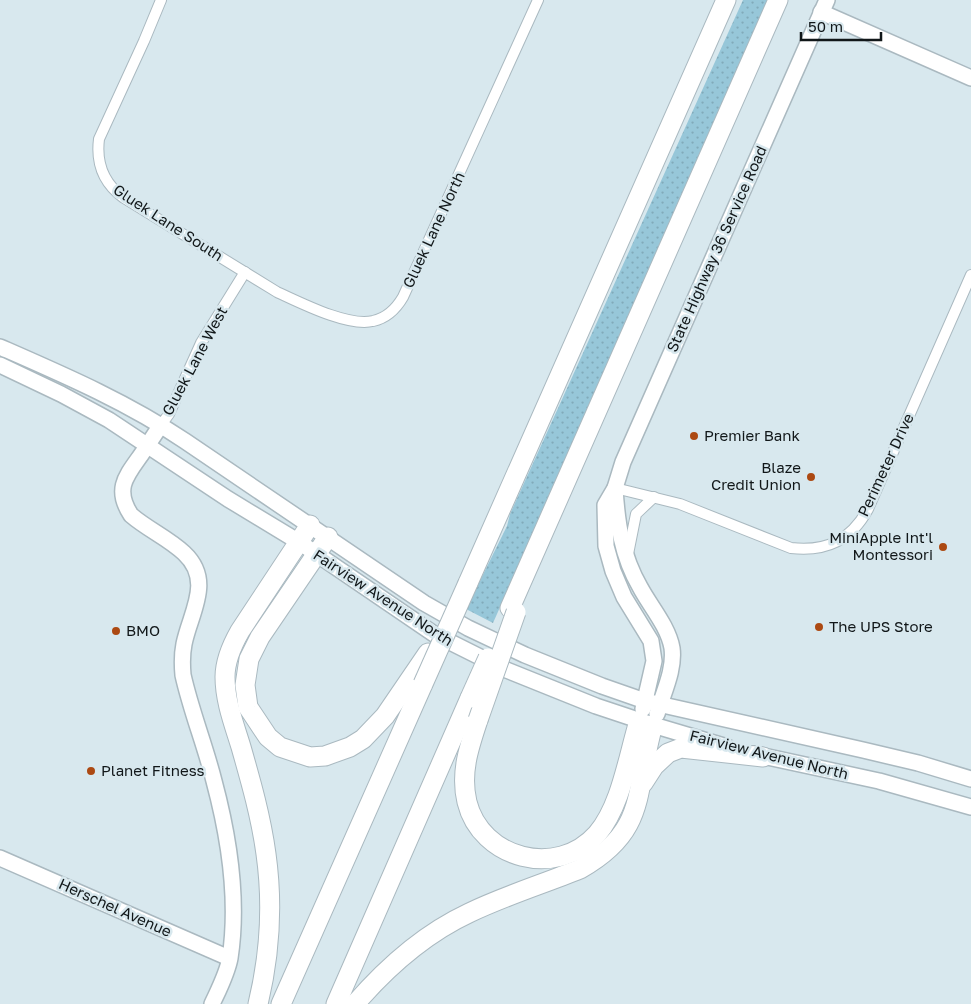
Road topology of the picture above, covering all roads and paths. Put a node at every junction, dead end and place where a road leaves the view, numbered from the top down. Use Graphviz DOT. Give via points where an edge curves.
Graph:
graph roads {
  1 [pos="161,0"];
  2 [pos="538,0"];
  3 [pos="726,0"];
  4 [pos="778,0"];
  5 [pos="783,0"];
  6 [pos="824,6"];
  7 [pos="757,49"];
  8 [pos="971,78"];
  9 [pos="245,272"];
  10 [pos="971,275"];
  11 [pos="0,347"];
  12 [pos="0,365"];
  13 [pos="161,425"];
  14 [pos="148,445"];
  15 [pos="615,488"];
  16 [pos="654,497"];
  17 [pos="310,525"];
  18 [pos="328,537"];
  19 [pos="299,542"];
  20 [pos="315,554"];
  21 [pos="627,560"];
  22 [pos="513,610"];
  23 [pos="417,681"];
  24 [pos="652,703"];
  25 [pos="646,723"];
  26 [pos="763,757"];
  27 [pos="971,779"];
  28 [pos="642,784"];
  29 [pos="971,806"];
  30 [pos="0,858"];
  31 [pos="230,958"];
  32 [pos="212,1004"];
  33 [pos="258,1004"];
  34 [pos="281,1004"];
  35 [pos="336,1004"];
  36 [pos="355,1004"];
  1 -- 9 [label="street, Gluek Lane South" via="103,128 99,139 99,162 109,185 118,193"];
  2 -- 9 [label="street, Gluek Lane North" via="398,306 373,321 362,322 328,314 286,296"];
  3 -- 23 [label="highway, bridge" via="444,638 428,653"];
  4 -- 7 [label="highway"];
  5 -- 7 [label="highway"];
  6 -- 8 [label="street"];
  6 -- 15 [label="street, State Highway 36 Service Road" via="627,454"];
  7 -- 22 [label="highway" via="548,522"];
  9 -- 13 [label="street, Gluek Lane West" via="201,343"];
  10 -- 16 [label="street, Perimeter Drive" via="868,509 862,520 842,539 818,549 791,548 710,515"];
  11 -- 13 [label="street, Fairview Avenue North" via="106,395"];
  12 -- 14 [label="street, Fairview Avenue North" via="69,398"];
  13 -- 14 [label="street"];
  13 -- 17 [label="street, Fairview Avenue North"];
  14 -- 19 [label="street, Fairview Avenue North"];
  14 -- 31 [label="street" via="125,480 123,498 130,515 186,555 197,575 198,598 184,644 183,675 214,780 228,849 233,906"];
  15 -- 16 [label="street, Perimeter Drive"];
  15 -- 21 [label="street" via="620,539"];
  15 -- 24 [label="street, State Highway 36 Service Road" via="605,505 606,546 624,597 651,641 654,661"];
  16 -- 21 [label="street" via="636,514"];
  17 -- 18 [label="street, Fairview Avenue North"];
  17 -- 19 [label="highway"];
  18 -- 20 [label="highway"];
  18 -- 24 [label="street, Fairview Avenue North" via="468,628 525,655"];
  19 -- 20 [label="street, Fairview Avenue North"];
  19 -- 33 [label="highway" via="231,646 225,675 228,704 259,814 266,854 268,952"];
  20 -- 23 [label="highway" via="249,659 245,685 248,706 268,737 280,747 310,757 338,752 363,739"];
  20 -- 25 [label="street, Fairview Avenue North" via="434,634 526,680"];
  21 -- 24 [label="street" via="672,648 667,686"];
  22 -- 25 [label="highway, bridge" via="465,767 464,784 472,816 498,846 510,853 543,859 572,852 595,836 620,789"];
  22 -- 35 [label="highway, bridge" via="470,698"];
  23 -- 34 [label="highway"];
  24 -- 25 [label="street"];
  24 -- 27 [label="street, Fairview Avenue North" via="905,760"];
  25 -- 26 [label="street, Fairview Avenue North"];
  25 -- 28 [label="highway" via="647,746"];
  26 -- 28 [label="highway" via="681,748 668,753"];
  26 -- 29 [label="street, Fairview Avenue North" via="867,778"];
  28 -- 36 [label="highway" via="628,825 596,860 468,913 443,927 393,964"];
  30 -- 31 [label="street, Herschel Avenue"];
  31 -- 32 [label="street"];
}
